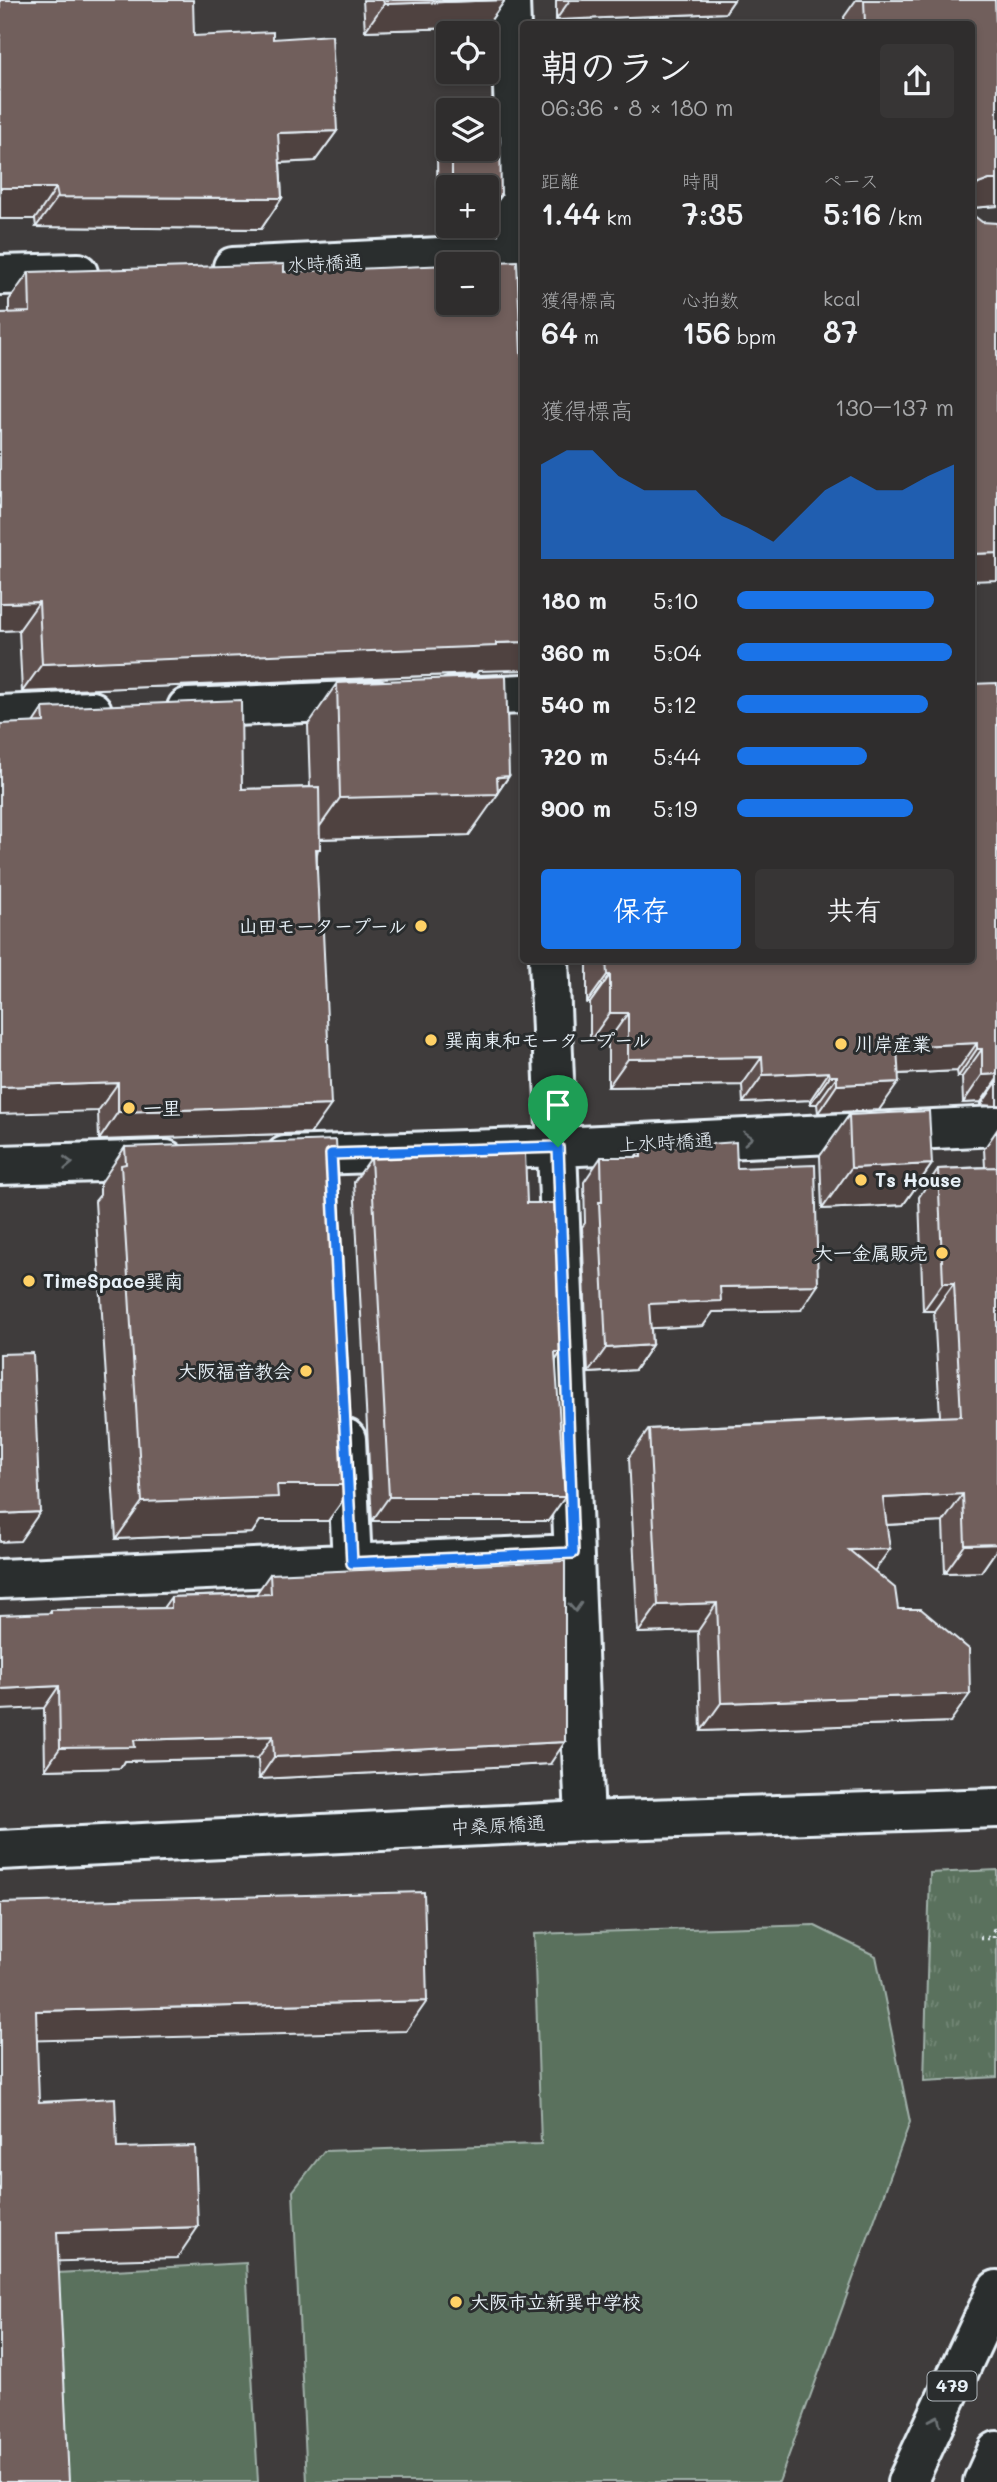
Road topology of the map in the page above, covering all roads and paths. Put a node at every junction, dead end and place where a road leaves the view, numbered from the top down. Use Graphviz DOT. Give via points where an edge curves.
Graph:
graph roads {
  1 [pos="510,0"];
  2 [pos="996,0"];
  3 [pos="997,44"];
  4 [pos="520,253"];
  5 [pos="199,269"];
  6 [pos="117,272"];
  7 [pos="0,275"];
  8 [pos="520,694"];
  9 [pos="0,715"];
  10 [pos="549,963"];
  11 [pos="997,1126"];
  12 [pos="558,1147"];
  13 [pos="331,1154"];
  14 [pos="249,1157"];
  15 [pos="193,1159"];
  16 [pos="0,1166"];
  17 [pos="334,1195"];
  18 [pos="344,1399"];
  19 [pos="573,1553"];
  20 [pos="352,1563"];
  21 [pos="0,1579"];
  22 [pos="997,1808"];
  23 [pos="585,1821"];
  24 [pos="0,1850"];
  25 [pos="997,1930"];
  26 [pos="980,1938"];
  27 [pos="997,2290"];
  28 [pos="997,2451"];
  29 [pos="907,2482"];
  30 [pos="983,2482"];
  1 -- 4 [label="main road"];
  2 -- 3 [label="main road"];
  4 -- 5 [label="main road, 水時橋通"];
  6 -- 7 [label="main road"];
  8 -- 9 [label="main road"];
  10 -- 12 [label="main road"];
  12 -- 11 [label="main road, 上水時橋通, one-way"];
  12 -- 13 [label="main road, 上水時橋通"];
  12 -- 19 [label="main road"];
  13 -- 14 [label="main road, 上水時橋通"];
  13 -- 17 [label="main road"];
  16 -- 15 [label="main road, one-way"];
  18 -- 20 [label="main road"];
  19 -- 20 [label="main road"];
  19 -- 23 [label="main road, one-way"];
  20 -- 21 [label="main road"];
  22 -- 23 [label="main road, 中桑原橋通"];
  23 -- 24 [label="main road, 中桑原橋通"];
  25 -- 26 [label="path" via="994,1938"];
  29 -- 27 [label="main road, 479, one-way"];
  28 -- 30 [label="main road"];
}
